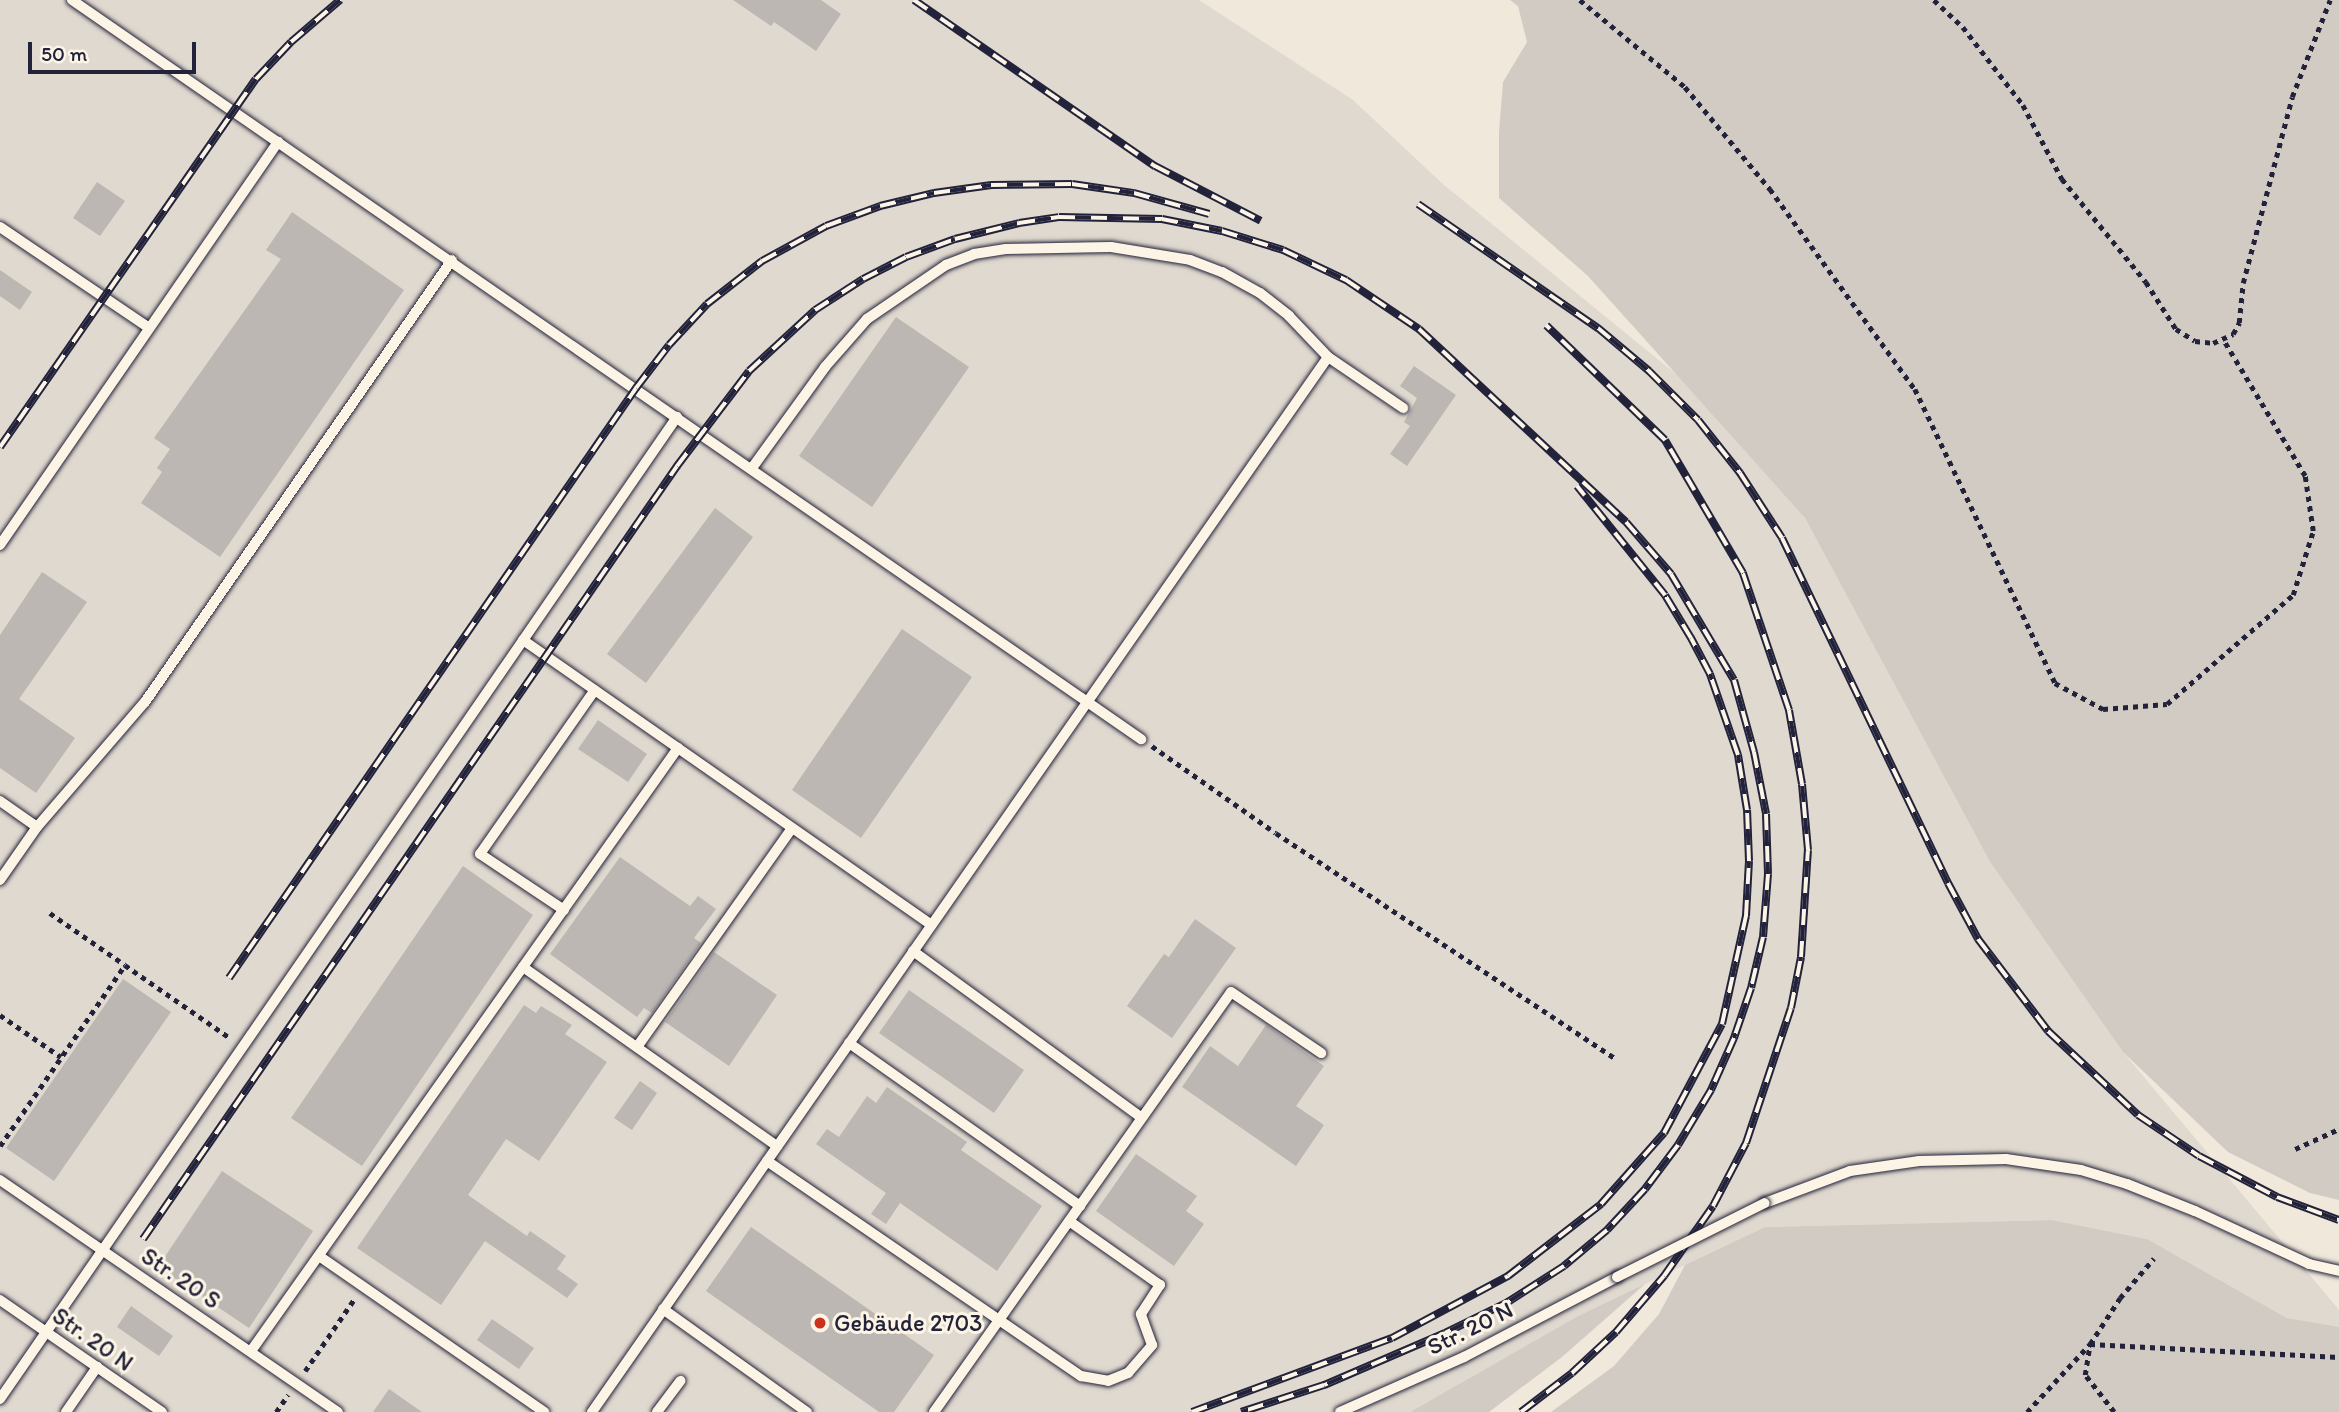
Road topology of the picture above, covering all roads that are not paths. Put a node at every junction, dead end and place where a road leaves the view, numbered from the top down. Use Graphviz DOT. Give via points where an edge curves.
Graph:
graph roads {
  1 [pos="72,0"];
  2 [pos="278,142"];
  3 [pos="0,227"];
  4 [pos="452,260"];
  5 [pos="149,328"];
  6 [pos="1328,357"];
  7 [pos="1403,408"];
  8 [pos="677,416"];
  9 [pos="752,468"];
  10 [pos="0,545"];
  11 [pos="523,640"];
  12 [pos="595,690"];
  13 [pos="1087,702"];
  14 [pos="1141,739"];
  15 [pos="678,748"];
  16 [pos="0,801"];
  17 [pos="37,827"];
  18 [pos="792,828"];
  19 [pos="0,880"];
  20 [pos="564,910"];
  21 [pos="931,926"];
  22 [pos="913,951"];
  23 [pos="523,967"];
  24 [pos="849,1043"];
  25 [pos="636,1047"];
  26 [pos="1321,1053"];
  27 [pos="1142,1118"];
  28 [pos="777,1146"];
  29 [pos="767,1161"];
  30 [pos="0,1180"];
  31 [pos="1080,1206"];
  32 [pos="1069,1221"];
  33 [pos="103,1250"];
  34 [pos="319,1256"];
  35 [pos="2339,1272"];
  36 [pos="0,1300"];
  37 [pos="663,1309"];
  38 [pos="998,1321"];
  39 [pos="46,1332"];
  40 [pos="251,1351"];
  41 [pos="97,1367"];
  42 [pos="680,1381"];
  43 [pos="0,1399"];
  44 [pos="66,1412"];
  45 [pos="162,1412"];
  46 [pos="338,1412"];
  47 [pos="544,1412"];
  48 [pos="592,1412"];
  49 [pos="657,1412"];
  50 [pos="807,1412"];
  51 [pos="934,1412"];
  52 [pos="1339,1412"];
  1 -- 2 [label="lane"];
  2 -- 4 [label="lane"];
  2 -- 5 [label="lane"];
  3 -- 5 [label="lane"];
  4 -- 8 [label="lane"];
  4 -- 17 [label="lane" via="145,702"];
  5 -- 10 [label="lane"];
  6 -- 7 [label="lane"];
  6 -- 9 [label="lane" via="1260,293 1190,260 1086,246 974,254 922,279 867,319 825,367"];
  6 -- 13 [label="lane"];
  8 -- 9 [label="lane"];
  8 -- 11 [label="lane"];
  9 -- 13 [label="lane"];
  11 -- 12 [label="lane"];
  11 -- 33 [label="lane"];
  12 -- 15 [label="lane"];
  12 -- 20 [label="lane" via="480,854"];
  13 -- 14 [label="lane"];
  13 -- 21 [label="lane"];
  15 -- 18 [label="lane"];
  15 -- 20 [label="lane"];
  16 -- 17 [label="lane"];
  17 -- 19 [label="lane"];
  18 -- 21 [label="lane"];
  18 -- 25 [label="lane"];
  20 -- 23 [label="lane"];
  21 -- 22 [label="lane"];
  22 -- 24 [label="lane"];
  22 -- 27 [label="lane"];
  23 -- 25 [label="lane"];
  23 -- 34 [label="lane"];
  24 -- 28 [label="lane"];
  24 -- 31 [label="lane"];
  25 -- 28 [label="lane"];
  26 -- 27 [label="lane" via="1231,992"];
  27 -- 31 [label="lane"];
  28 -- 29 [label="lane"];
  29 -- 37 [label="lane"];
  29 -- 38 [label="lane"];
  30 -- 33 [label="lane, Str. 20 S"];
  31 -- 32 [label="lane"];
  32 -- 38 [label="lane"];
  32 -- 38 [label="lane" via="1160,1285 1141,1314 1152,1345 1128,1373 1108,1381 1081,1376"];
  33 -- 39 [label="lane"];
  33 -- 40 [label="lane, Str. 20 S"];
  34 -- 40 [label="lane"];
  34 -- 47 [label="lane"];
  35 -- 52 [label="lane, Str. 20 N, bridge" via="2309,1264 2127,1184 2081,1170 2006,1159 1919,1161 1850,1171 1765,1203 1464,1357"];
  36 -- 39 [label="lane, Str. 20 N"];
  37 -- 48 [label="lane"];
  37 -- 50 [label="lane"];
  38 -- 51 [label="lane"];
  39 -- 41 [label="lane, Str. 20 N"];
  39 -- 43 [label="lane"];
  40 -- 46 [label="lane, Str. 20 S"];
  41 -- 44 [label="lane"];
  41 -- 45 [label="lane, Str. 20 N"];
  42 -- 49 [label="lane"];
}
